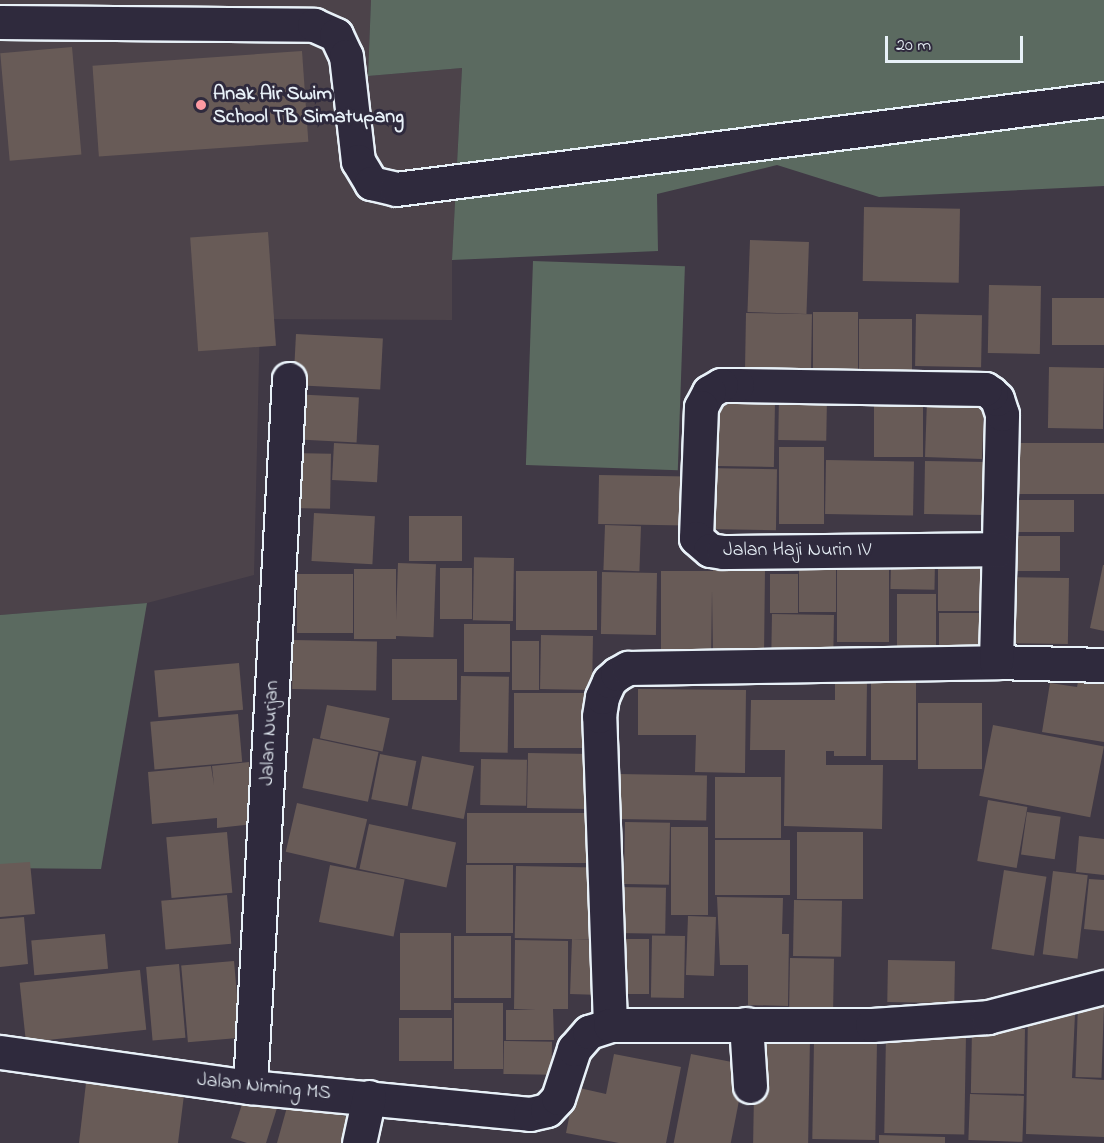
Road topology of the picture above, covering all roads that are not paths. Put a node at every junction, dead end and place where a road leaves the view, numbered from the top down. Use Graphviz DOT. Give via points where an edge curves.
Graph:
graph roads {
  1 [pos="5,0"];
  2 [pos="0,20"];
  3 [pos="1104,99"];
  4 [pos="289,379"];
  5 [pos="997,549"];
  6 [pos="996,662"];
  7 [pos="1104,665"];
  8 [pos="1104,987"];
  9 [pos="746,1024"];
  10 [pos="610,1025"];
  11 [pos="0,1052"];
  12 [pos="750,1086"];
  13 [pos="250,1087"];
  14 [pos="369,1097"];
  15 [pos="359,1143"];
  1 -- 2 [label="street"];
  2 -- 3 [label="street" via="314,25 336,35 346,56 358,161 371,183 396,189"];
  4 -- 13 [label="street, Jalan Nurjan"];
  5 -- 5 [label="street, Jalan Haji Nurin IV" via="710,550 696,538 701,407 709,392 721,385 985,389 997,399 1002,414"];
  5 -- 6 [label="street"];
  6 -- 7 [label="street"];
  6 -- 10 [label="street" via="628,668 609,681 599,716"];
  8 -- 9 [label="street" via="988,1017 872,1025"];
  9 -- 10 [label="street"];
  9 -- 12 [label="street"];
  10 -- 14 [label="street, Jalan Niming MS" via="590,1032 574,1050 558,1098 547,1110 530,1114"];
  11 -- 13 [label="street, Jalan Niming MS"];
  13 -- 14 [label="street, Jalan Niming MS"];
  14 -- 15 [label="street"];
}
